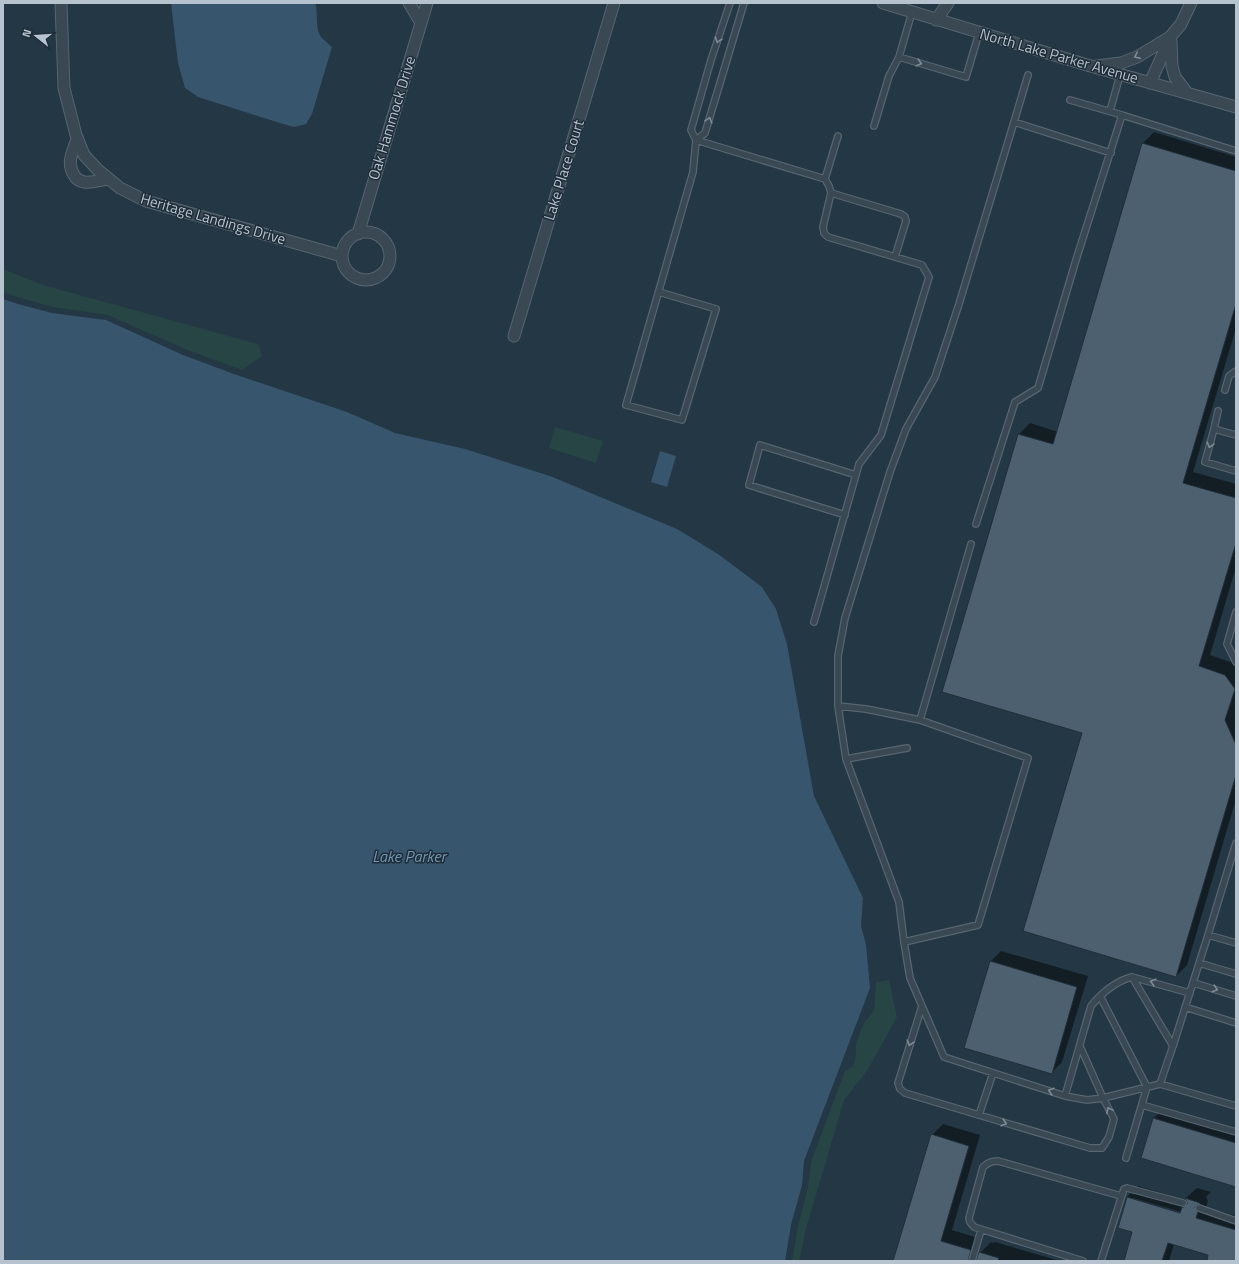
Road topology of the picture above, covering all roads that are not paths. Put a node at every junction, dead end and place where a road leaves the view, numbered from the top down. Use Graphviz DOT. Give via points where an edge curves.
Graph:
graph roads {
  1 [pos="60,3"];
  2 [pos="409,3"];
  3 [pos="427,3"];
  4 [pos="614,3"];
  5 [pos="730,3"];
  6 [pos="744,3"];
  7 [pos="883,3"];
  8 [pos="948,3"];
  9 [pos="1191,3"];
  10 [pos="912,12"];
  11 [pos="936,20"];
  12 [pos="421,23"];
  13 [pos="979,33"];
  14 [pos="1171,36"];
  15 [pos="899,57"];
  16 [pos="1093,67"];
  17 [pos="1028,75"];
  18 [pos="1120,75"];
  19 [pos="1150,82"];
  20 [pos="1187,93"];
  21 [pos="1070,100"];
  22 [pos="1236,107"];
  23 [pos="1110,111"];
  24 [pos="1122,115"];
  25 [pos="1014,122"];
  26 [pos="874,126"];
  27 [pos="838,136"];
  28 [pos="77,139"];
  29 [pos="696,140"];
  30 [pos="1236,151"];
  31 [pos="1111,153"];
  32 [pos="109,179"];
  33 [pos="824,179"];
  34 [pos="831,193"];
  35 [pos="358,234"];
  36 [pos="342,256"];
  37 [pos="895,257"];
  38 [pos="659,292"];
  39 [pos="514,336"];
  40 [pos="1236,371"];
  41 [pos="1229,376"];
  42 [pos="1236,378"];
  43 [pos="1225,390"];
  44 [pos="1218,411"];
  45 [pos="1214,429"];
  46 [pos="1236,436"];
  47 [pos="1236,471"];
  48 [pos="856,475"];
  49 [pos="845,515"];
  50 [pos="976,524"];
  51 [pos="971,544"];
  52 [pos="1236,612"];
  53 [pos="814,622"];
  54 [pos="1234,627"];
  55 [pos="1236,662"];
  56 [pos="838,706"];
  57 [pos="920,720"];
  58 [pos="907,748"];
  59 [pos="846,759"];
  60 [pos="1236,843"];
  61 [pos="1208,935"];
  62 [pos="904,942"];
  63 [pos="1236,943"];
  64 [pos="1199,963"];
  65 [pos="1236,974"];
  66 [pos="1132,977"];
  67 [pos="1194,983"];
  68 [pos="1190,993"];
  69 [pos="1100,996"];
  70 [pos="1236,996"];
  71 [pos="922,1006"];
  72 [pos="1185,1007"];
  73 [pos="1236,1023"];
  74 [pos="1080,1046"];
  75 [pos="1173,1046"];
  76 [pos="993,1073"];
  77 [pos="1160,1084"];
  78 [pos="1147,1087"];
  79 [pos="1065,1096"];
  80 [pos="1103,1098"];
  81 [pos="1142,1105"];
  82 [pos="1236,1106"];
  83 [pos="979,1115"];
  84 [pos="1236,1132"];
  85 [pos="1126,1158"];
  86 [pos="1121,1196"];
  87 [pos="1183,1203"];
  88 [pos="1199,1208"];
  89 [pos="1236,1222"];
  90 [pos="981,1230"];
  91 [pos="972,1261"];
  92 [pos="1083,1261"];
  93 [pos="1101,1261"];
  1 -- 28 [label="street, Heritage Landings Drive" via="64,88"];
  2 -- 12 [label="street"];
  3 -- 12 [label="street, Oak Hammock Drive"];
  4 -- 39 [label="street, Lake Place Court"];
  5 -- 29 [label="lane, one-way" via="691,130"];
  29 -- 6 [label="lane, one-way" via="705,133"];
  7 -- 10 [label="street, North Lake Parker Avenue"];
  8 -- 11 [label="street"];
  9 -- 14 [label="street" via="1181,24"];
  10 -- 11 [label="street, North Lake Parker Avenue"];
  10 -- 15 [label="lane"];
  11 -- 13 [label="street, North Lake Parker Avenue"];
  12 -- 35 [label="street, Oak Hammock Drive"];
  15 -- 13 [label="lane, one-way" via="966,77"];
  13 -- 16 [label="street, North Lake Parker Avenue"];
  14 -- 16 [label="street, one-way" via="1137,57 1121,63"];
  14 -- 19 [label="street"];
  14 -- 20 [label="street" via="1175,77"];
  15 -- 26 [label="lane" via="889,76"];
  16 -- 18 [label="street, North Lake Parker Avenue"];
  17 -- 25 [label="lane"];
  18 -- 19 [label="street, North Lake Parker Avenue"];
  18 -- 23 [label="lane"];
  19 -- 20 [label="street, North Lake Parker Avenue"];
  20 -- 22 [label="street, North Lake Parker Avenue"];
  21 -- 23 [label="lane"];
  23 -- 24 [label="lane"];
  24 -- 30 [label="lane"];
  24 -- 31 [label="lane"];
  25 -- 31 [label="lane"];
  25 -- 56 [label="lane" via="948,339 935,377 906,429 845,618 838,656"];
  27 -- 33 [label="lane"];
  28 -- 32 [label="street, Heritage Landings Drive" via="84,155"];
  28 -- 32 [label="street" via="70,158 74,176 85,182"];
  29 -- 33 [label="lane"];
  29 -- 38 [label="lane" via="693,172"];
  31 -- 50 [label="lane" via="1038,388 1015,402"];
  32 -- 36 [label="street, Heritage Landings Drive" via="120,188 146,201"];
  33 -- 34 [label="lane"];
  34 -- 37 [label="lane" via="823,227 824,233 828,237"];
  34 -- 37 [label="lane" via="905,217"];
  35 -- 36 [label="street" via="347,242"];
  35 -- 36 [label="street" via="373,233 385,241 390,255 386,270 374,279 359,279 347,270"];
  37 -- 48 [label="lane" via="922,265 929,277 881,435 860,464"];
  38 -- 38 [label="lane" via="626,405 682,420 716,309"];
  40 -- 41 [label="lane"];
  41 -- 42 [label="lane"];
  41 -- 43 [label="lane"];
  44 -- 45 [label="lane"];
  45 -- 46 [label="lane"];
  45 -- 47 [label="lane, one-way" via="1205,462"];
  48 -- 49 [label="lane"];
  48 -- 49 [label="lane" via="760,445 750,478 749,484"];
  49 -- 53 [label="lane"];
  51 -- 57 [label="lane"];
  52 -- 54 [label="lane"];
  54 -- 55 [label="lane" via="1227,644"];
  56 -- 57 [label="lane"];
  56 -- 59 [label="lane"];
  57 -- 62 [label="lane" via="1028,758 978,925"];
  58 -- 59 [label="lane"];
  59 -- 62 [label="lane" via="899,902"];
  60 -- 61 [label="lane"];
  61 -- 63 [label="lane"];
  61 -- 64 [label="lane"];
  62 -- 71 [label="lane" via="910,978"];
  64 -- 65 [label="lane"];
  64 -- 67 [label="lane"];
  68 -- 66 [label="lane, one-way"];
  66 -- 69 [label="lane" via="1124,979"];
  66 -- 75 [label="lane"];
  67 -- 68 [label="lane"];
  67 -- 70 [label="lane, one-way"];
  68 -- 72 [label="lane"];
  69 -- 74 [label="lane" via="1091,1006"];
  69 -- 78 [label="lane"];
  71 -- 76 [label="lane" via="944,1057"];
  71 -- 83 [label="lane, one-way" via="898,1083 900,1089 905,1093"];
  72 -- 73 [label="lane"];
  72 -- 75 [label="lane"];
  74 -- 79 [label="lane"];
  74 -- 80 [label="lane"];
  75 -- 77 [label="lane"];
  79 -- 76 [label="lane, one-way"];
  76 -- 83 [label="lane"];
  77 -- 78 [label="lane"];
  77 -- 82 [label="lane"];
  78 -- 80 [label="lane"];
  78 -- 81 [label="lane"];
  79 -- 80 [label="lane" via="1087,1100"];
  83 -- 80 [label="lane, one-way" via="1090,1148 1102,1148 1109,1137 1114,1119"];
  81 -- 84 [label="lane"];
  81 -- 85 [label="lane"];
  86 -- 87 [label="lane" via="1127,1188"];
  86 -- 90 [label="lane" via="993,1161 983,1167 969,1218 974,1227"];
  86 -- 93 [label="lane"];
  88 -- 89 [label="lane"];
  90 -- 91 [label="lane"];
  90 -- 92 [label="lane"];
}
